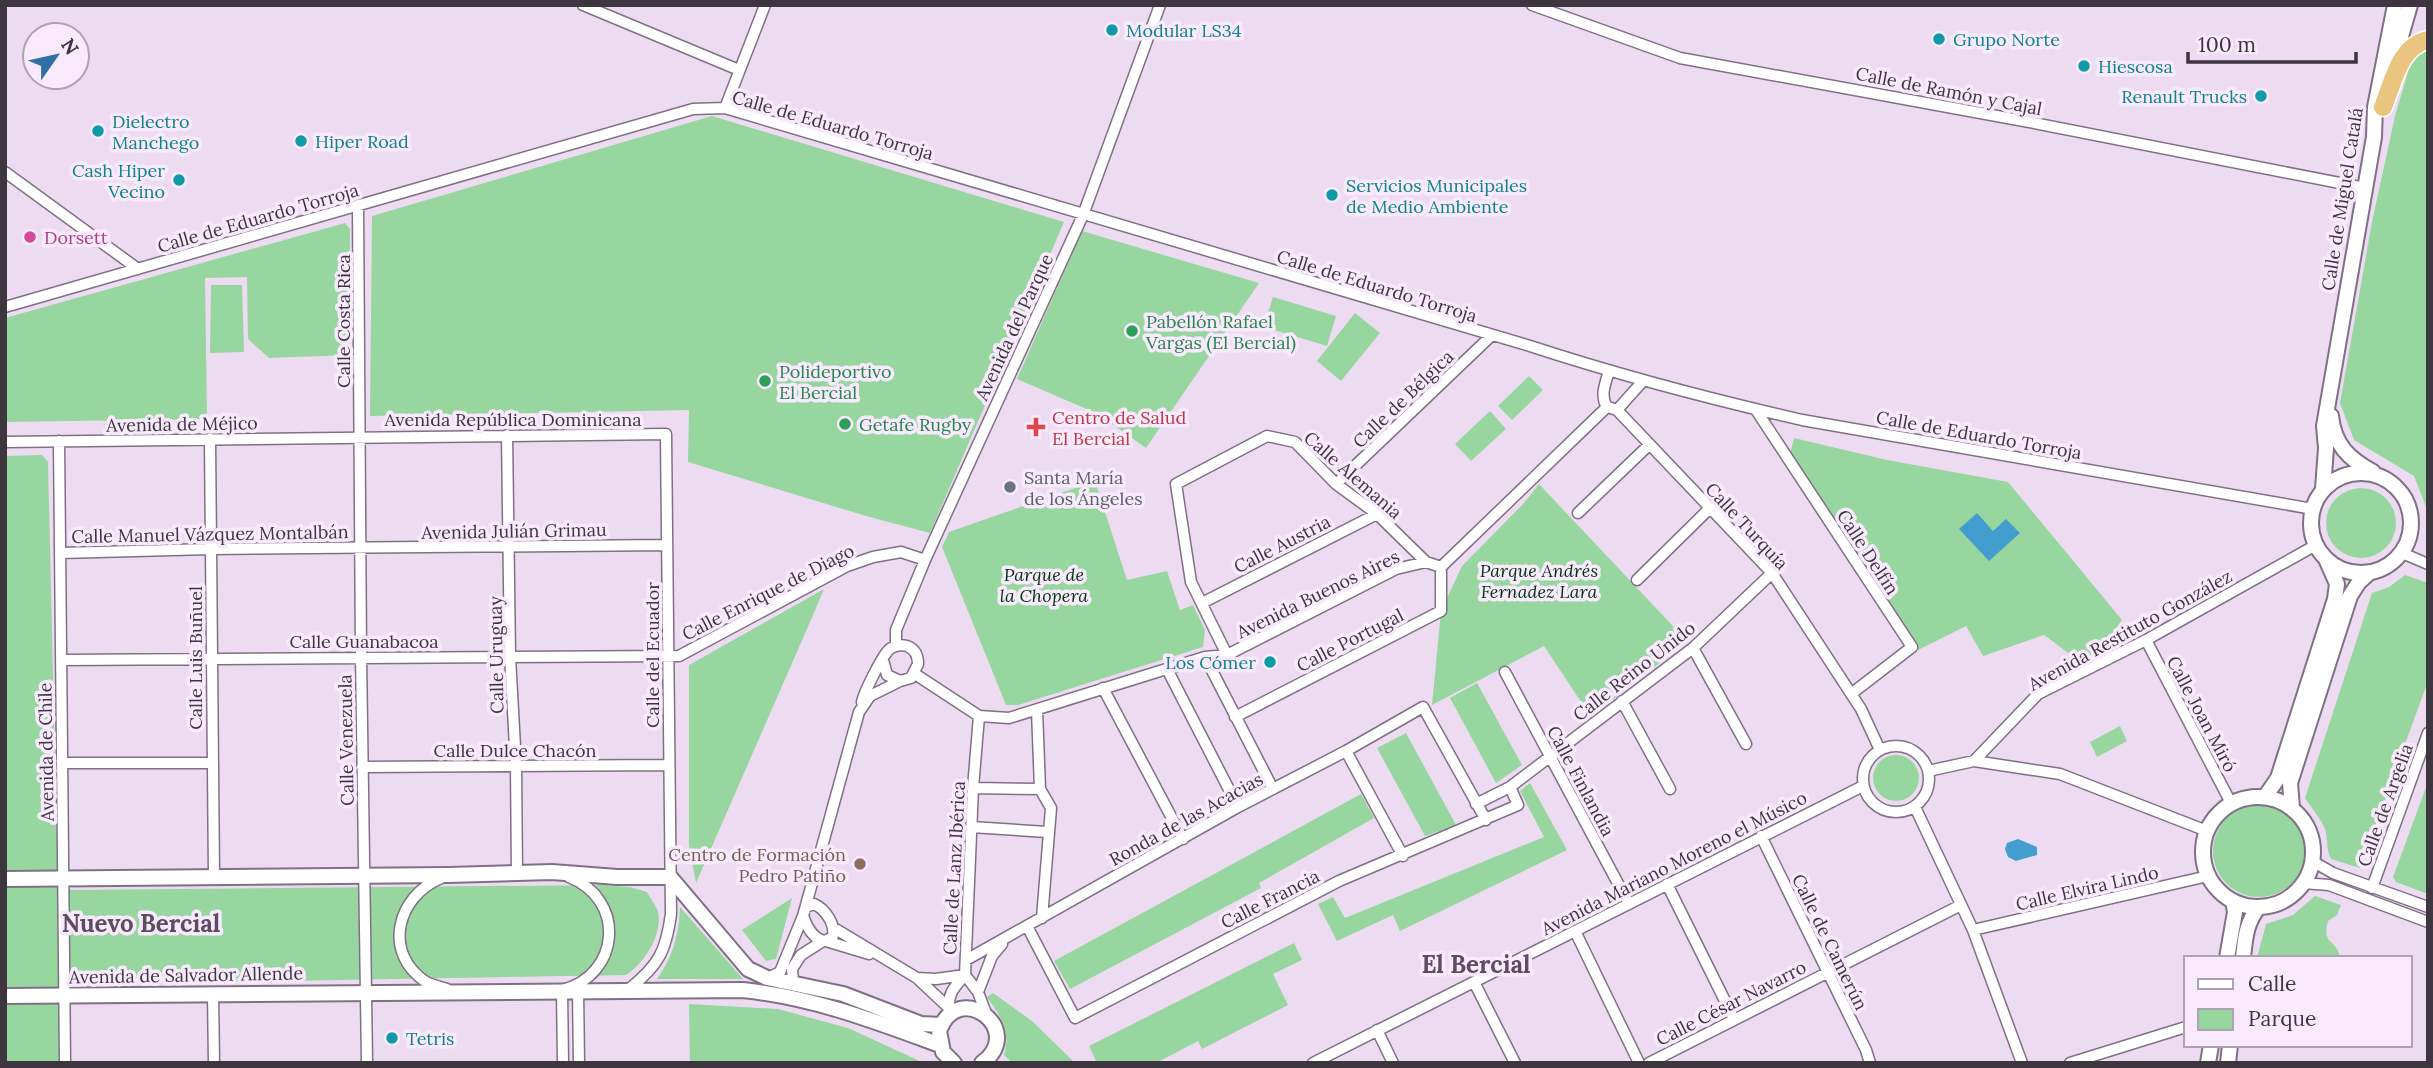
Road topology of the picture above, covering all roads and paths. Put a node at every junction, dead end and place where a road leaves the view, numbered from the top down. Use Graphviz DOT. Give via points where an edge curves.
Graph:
graph roads {
  1 [pos="583,5"];
  2 [pos="765,5"];
  3 [pos="1160,5"];
  4 [pos="1532,5"];
  5 [pos="2395,5"];
  6 [pos="2410,5"];
  7 [pos="2428,40"];
  8 [pos="740,70"];
  9 [pos="2383,107"];
  10 [pos="725,108"];
  11 [pos="2374,137"];
  12 [pos="5,172"];
  13 [pos="2365,188"];
  14 [pos="358,205"];
  15 [pos="1083,215"];
  16 [pos="138,269"];
  17 [pos="5,307"];
  18 [pos="1491,336"];
  19 [pos="1609,371"];
  20 [pos="1643,381"];
  21 [pos="2329,399"];
  22 [pos="1612,409"];
  23 [pos="1756,410"];
  24 [pos="666,434"];
  25 [pos="508,435"];
  26 [pos="360,436"];
  27 [pos="210,439"];
  28 [pos="59,441"];
  29 [pos="5,442"];
  30 [pos="1649,445"];
  31 [pos="2383,478"];
  32 [pos="1336,484"];
  33 [pos="2323,489"];
  34 [pos="1710,508"];
  35 [pos="2313,509"];
  36 [pos="1578,513"];
  37 [pos="1377,514"];
  38 [pos="667,545"];
  39 [pos="2316,545"];
  40 [pos="361,547"];
  41 [pos="210,548"];
  42 [pos="510,548"];
  43 [pos="2402,552"];
  44 [pos="60,553"];
  45 [pos="2325,558"];
  46 [pos="925,560"];
  47 [pos="1426,562"];
  48 [pos="2428,564"];
  49 [pos="1441,567"];
  50 [pos="2370,572"];
  51 [pos="1772,573"];
  52 [pos="1637,580"];
  53 [pos="1202,603"];
  54 [pos="2146,640"];
  55 [pos="896,646"];
  56 [pos="1693,648"];
  57 [pos="667,654"];
  58 [pos="1227,655"];
  59 [pos="361,656"];
  60 [pos="510,656"];
  61 [pos="1205,657"];
  62 [pos="210,659"];
  63 [pos="61,660"];
  64 [pos="883,660"];
  65 [pos="1167,668"];
  66 [pos="1505,672"];
  67 [pos="915,674"];
  68 [pos="901,681"];
  69 [pos="1103,688"];
  70 [pos="1851,694"];
  71 [pos="1622,701"];
  72 [pos="1037,710"];
  73 [pos="859,712"];
  74 [pos="979,716"];
  75 [pos="1235,717"];
  76 [pos="2428,733"];
  77 [pos="1746,744"];
  78 [pos="1880,750"];
  79 [pos="1346,751"];
  80 [pos="1550,756"];
  81 [pos="1974,761"];
  82 [pos="62,763"];
  83 [pos="212,763"];
  84 [pos="516,765"];
  85 [pos="668,765"];
  86 [pos="362,767"];
  87 [pos="1928,771"];
  88 [pos="1863,786"];
  89 [pos="1510,787"];
  90 [pos="973,788"];
  91 [pos="1040,789"];
  92 [pos="1273,789"];
  93 [pos="1670,789"];
  94 [pos="2265,797"];
  95 [pos="2231,803"];
  96 [pos="1476,804"];
  97 [pos="1238,807"];
  98 [pos="1915,807"];
  99 [pos="2292,808"];
  100 [pos="1486,820"];
  101 [pos="971,827"];
  102 [pos="2207,831"];
  103 [pos="1047,832"];
  104 [pos="1761,836"];
  105 [pos="1183,839"];
  106 [pos="1403,856"];
  107 [pos="2312,861"];
  108 [pos="815,869"];
  109 [pos="552,872"];
  110 [pos="517,873"];
  111 [pos="448,875"];
  112 [pos="364,876"];
  113 [pos="2208,876"];
  114 [pos="214,877"];
  115 [pos="670,877"];
  116 [pos="64,878"];
  117 [pos="5,879"];
  118 [pos="2303,883"];
  119 [pos="1667,884"];
  120 [pos="2372,888"];
  121 [pos="2233,901"];
  122 [pos="1629,904"];
  123 [pos="1961,905"];
  124 [pos="820,907"];
  125 [pos="2259,907"];
  126 [pos="2428,907"];
  127 [pos="804,912"];
  128 [pos="1042,918"];
  129 [pos="2428,922"];
  130 [pos="1027,926"];
  131 [pos="834,928"];
  132 [pos="1973,930"];
  133 [pos="1575,931"];
  134 [pos="1006,938"];
  135 [pos="825,941"];
  136 [pos="2227,956"];
  137 [pos="2242,956"];
  138 [pos="880,958"];
  139 [pos="966,960"];
  140 [pos="1827,971"];
  141 [pos="965,975"];
  142 [pos="767,978"];
  143 [pos="917,978"];
  144 [pos="793,982"];
  145 [pos="1474,982"];
  146 [pos="629,989"];
  147 [pos="562,990"];
  148 [pos="578,990"];
  149 [pos="453,991"];
  150 [pos="367,992"];
  151 [pos="978,992"];
  152 [pos="213,994"];
  153 [pos="64,995"];
  154 [pos="5,996"];
  155 [pos="947,1016"];
  156 [pos="987,1016"];
  157 [pos="1734,1019"];
  158 [pos="2184,1028"];
  159 [pos="1377,1031"];
  160 [pos="940,1045"];
  161 [pos="987,1061"];
  162 [pos="65,1063"];
  163 [pos="214,1063"];
  164 [pos="368,1063"];
  165 [pos="563,1063"];
  166 [pos="579,1063"];
  167 [pos="954,1063"];
  168 [pos="1313,1063"];
  169 [pos="1393,1063"];
  170 [pos="1515,1063"];
  171 [pos="1640,1063"];
  172 [pos="1649,1063"];
  173 [pos="1870,1063"];
  174 [pos="2022,1063"];
  175 [pos="2070,1063"];
  1 -- 8 [label="street"];
  2 -- 8 [label="street"];
  3 -- 15 [label="street, Avenida del Parque"];
  4 -- 13 [label="street, Calle de Ramón y Cajal" via="1680,58"];
  5 -- 11 [label="street, Calle de Miguel Catalá" via="2375,107"];
  6 -- 9 [label="street"];
  7 -- 9 [label="highway" via="2406,53"];
  8 -- 10 [label="street"];
  9 -- 11 [label="street"];
  10 -- 14 [label="street, Calle de Eduardo Torroja" via="693,109"];
  10 -- 15 [label="street, Calle de Eduardo Torroja"];
  11 -- 13 [label="street, Calle de Miguel Catalá"];
  12 -- 16 [label="street"];
  13 -- 21 [label="street, Calle de Miguel Catalá"];
  14 -- 16 [label="street, Calle de Eduardo Torroja"];
  14 -- 26 [label="street, Calle Costa Rica"];
  15 -- 18 [label="street, Calle de Eduardo Torroja"];
  15 -- 46 [label="street, Avenida del Parque"];
  16 -- 17 [label="street, Calle de Eduardo Torroja"];
  18 -- 19 [label="street, Calle de Eduardo Torroja"];
  18 -- 32 [label="street, Calle de Bélgica"];
  19 -- 20 [label="street, Calle de Eduardo Torroja"];
  19 -- 22 [label="street" via="1603,394"];
  20 -- 22 [label="street"];
  20 -- 23 [label="street, Calle de Eduardo Torroja"];
  21 -- 31 [label="street" via="2333,430 2341,447 2355,462"];
  21 -- 33 [label="street, Calle de Miguel Catalá"];
  22 -- 30 [label="street, Calle Turquía"];
  22 -- 49 [label="street"];
  23 -- 35 [label="street, Calle de Eduardo Torroja"];
  23 -- 70 [label="street, Calle Delfín" via="1912,648"];
  24 -- 25 [label="street, Avenida República Dominicana"];
  24 -- 38 [label="street, Calle del Ecuador"];
  25 -- 26 [label="street, Avenida República Dominicana"];
  25 -- 42 [label="street, Calle Uruguay"];
  26 -- 27 [label="street, Avenida de Méjico"];
  26 -- 40 [label="street, Calle Venezuela"];
  27 -- 28 [label="street, Avenida de Méjico"];
  27 -- 41 [label="street, Calle Luis Buñuel"];
  28 -- 29 [label="street, Avenida de Méjico"];
  28 -- 44 [label="street, Avenida de Chile"];
  30 -- 34 [label="street, Calle Turquía"];
  30 -- 36 [label="street"];
  31 -- 33 [label="street" via="2352,473"];
  31 -- 43 [label="street" via="2404,498 2411,515"];
  32 -- 37 [label="street, Calle Alemania"];
  32 -- 53 [label="street, Calle Alemania" via="1295,442 1267,436 1176,484 1191,582"];
  33 -- 35 [label="street"];
  34 -- 51 [label="street, Calle Turquía"];
  34 -- 52 [label="street"];
  35 -- 39 [label="street" via="2311,530"];
  37 -- 47 [label="street, Calle Alemania"];
  37 -- 53 [label="street, Calle Austria"];
  38 -- 42 [label="street, Avenida Julián Grimau"];
  38 -- 57 [label="street, Calle del Ecuador"];
  39 -- 45 [label="street"];
  39 -- 54 [label="street, Avenida Restituto González"];
  40 -- 41 [label="street, Calle Manuel Vázquez Montalbán"];
  40 -- 42 [label="street, Avenida Julián Grimau"];
  40 -- 59 [label="street, Calle Venezuela"];
  41 -- 44 [label="street, Calle Manuel Vázquez Montalbán"];
  41 -- 62 [label="street, Calle Luis Buñuel"];
  42 -- 60 [label="street, Calle Uruguay"];
  43 -- 48 [label="street"];
  43 -- 50 [label="street"];
  44 -- 63 [label="street, Avenida de Chile"];
  45 -- 50 [label="street" via="2347,571"];
  45 -- 94 [label="street" via="2337,584 2335,598 2278,778"];
  46 -- 55 [label="street, Avenida del Parque" via="896,630"];
  46 -- 57 [label="street, Calle Enrique de Diago" via="901,552 847,566 679,656"];
  47 -- 49 [label="street, Avenida Buenos Aires"];
  47 -- 58 [label="street, Avenida Buenos Aires" via="1396,569"];
  49 -- 75 [label="street, Calle Portugal" via="1441,611"];
  50 -- 99 [label="street" via="2350,596 2290,783"];
  51 -- 56 [label="street, Calle Reino Unido"];
  51 -- 70 [label="street, Calle Turquía"];
  53 -- 58 [label="street"];
  54 -- 81 [label="street, Avenida Restituto González" via="2038,694"];
  54 -- 95 [label="street, Calle Joan Miró"];
  55 -- 64 [label="street"];
  55 -- 67 [label="street" via="907,646 915,653"];
  56 -- 71 [label="street, Calle Reino Unido"];
  56 -- 77 [label="street"];
  57 -- 60 [label="street, Calle Guanabacoa"];
  57 -- 85 [label="street, Calle del Ecuador"];
  58 -- 61 [label="street, Avenida Buenos Aires"];
  59 -- 60 [label="street, Calle Guanabacoa"];
  59 -- 62 [label="street, Calle Guanabacoa"];
  59 -- 86 [label="street, Calle Venezuela"];
  60 -- 84 [label="street, Calle Uruguay"];
  61 -- 65 [label="street, Avenida Buenos Aires"];
  61 -- 75 [label="street"];
  62 -- 63 [label="street, Calle Guanabacoa"];
  62 -- 83 [label="street, Calle Luis Buñuel"];
  63 -- 82 [label="street, Avenida de Chile"];
  64 -- 68 [label="street" via="887,675"];
  64 -- 73 [label="street"];
  65 -- 69 [label="street, Avenida Buenos Aires"];
  65 -- 97 [label="street"];
  66 -- 80 [label="street, Calle Finlandia"];
  67 -- 68 [label="street"];
  67 -- 74 [label="street"];
  68 -- 73 [label="street" via="870,696"];
  69 -- 72 [label="street, Avenida Buenos Aires"];
  69 -- 105 [label="street"];
  70 -- 78 [label="street, Calle Turquía"];
  71 -- 80 [label="street, Calle Reino Unido"];
  71 -- 93 [label="street"];
  72 -- 74 [label="street, Avenida Buenos Aires" via="1009,718"];
  72 -- 91 [label="street"];
  73 -- 108 [label="street"];
  74 -- 90 [label="street, Calle de Lanz Ibérica"];
  75 -- 92 [label="street"];
  76 -- 120 [label="street, Calle de Argelia"];
  78 -- 87 [label="street" via="1901,746 1913,750"];
  78 -- 88 [label="street" via="1865,765"];
  79 -- 92 [label="street, Ronda de las Acacias"];
  79 -- 96 [label="street, Ronda de las Acacias" via="1423,707"];
  79 -- 106 [label="street"];
  80 -- 89 [label="street, Calle Reino Unido"];
  80 -- 122 [label="street, Calle Finlandia"];
  81 -- 87 [label="street"];
  81 -- 102 [label="street" via="2060,774"];
  82 -- 83 [label="street"];
  82 -- 116 [label="street, Avenida de Chile"];
  83 -- 114 [label="street, Calle Luis Buñuel"];
  84 -- 85 [label="street, Calle Dulce Chacón"];
  84 -- 86 [label="street, Calle Dulce Chacón"];
  84 -- 110 [label="street, Calle Uruguay"];
  85 -- 115 [label="street, Calle del Ecuador"];
  86 -- 112 [label="street, Calle Venezuela"];
  87 -- 98 [label="street" via="1924,798"];
  88 -- 98 [label="street" via="1874,805 1885,811 1897,813"];
  88 -- 104 [label="street, Avenida Mariano Moreno el Músico"];
  89 -- 96 [label="street, Calle Reino Unido"];
  89 -- 100 [label="street, Calle Francia" via="1518,805"];
  90 -- 91 [label="street"];
  90 -- 101 [label="street, Calle de Lanz Ibérica"];
  91 -- 103 [label="street" via="1051,808"];
  92 -- 97 [label="street, Ronda de las Acacias"];
  94 -- 95 [label="street"];
  94 -- 99 [label="street"];
  95 -- 102 [label="street"];
  96 -- 100 [label="street"];
  97 -- 105 [label="street, Ronda de las Acacias"];
  98 -- 123 [label="street"];
  99 -- 107 [label="street" via="2309,832"];
  100 -- 106 [label="street, Calle Francia"];
  101 -- 103 [label="street"];
  101 -- 139 [label="street, Calle de Lanz Ibérica"];
  102 -- 113 [label="street" via="2203,862"];
  103 -- 128 [label="street"];
  104 -- 119 [label="street, Avenida Mariano Moreno el Músico"];
  104 -- 140 [label="street, Calle de Camerún"];
  105 -- 128 [label="street, Ronda de las Acacias"];
  106 -- 130 [label="street, Calle Francia" via="1339,881 1075,1018"];
  107 -- 118 [label="street"];
  107 -- 120 [label="street"];
  108 -- 124 [label="street"];
  108 -- 127 [label="street"];
  109 -- 110 [label="street, Avenida de Salvador Allende"];
  109 -- 115 [label="street, Avenida de Salvador Allende"];
  109 -- 147 [label="street, Avenida de Salvador Allende" via="573,877 591,890 605,908 609,930 607,951 599,967 582,982"];
  110 -- 111 [label="street, Avenida de Salvador Allende"];
  111 -- 112 [label="street, Avenida de Salvador Allende"];
  111 -- 149 [label="street, Avenida de Salvador Allende" via="430,882 410,900 403,912 400,940 402,953 417,973 427,982"];
  112 -- 114 [label="street, Avenida de Salvador Allende"];
  112 -- 150 [label="street"];
  113 -- 121 [label="street"];
  113 -- 132 [label="street, Calle Elvira Lindo"];
  114 -- 116 [label="street, Avenida de Salvador Allende"];
  115 -- 142 [label="street" via="748,969"];
  115 -- 146 [label="street, Calle del Ecuador" via="667,943 649,972"];
  116 -- 117 [label="street, Avenida de Salvador Allende"];
  116 -- 153 [label="street, Avenida de Chile"];
  118 -- 125 [label="street" via="2283,901"];
  118 -- 129 [label="street" via="2329,886"];
  119 -- 122 [label="street, Avenida Mariano Moreno el Músico"];
  119 -- 157 [label="street"];
  120 -- 126 [label="street"];
  121 -- 125 [label="street"];
  121 -- 136 [label="street"];
  122 -- 133 [label="street, Avenida Mariano Moreno el Músico"];
  123 -- 132 [label="street"];
  123 -- 140 [label="street, Calle César Navarro"];
  124 -- 127 [label="street" via="814,904"];
  124 -- 131 [label="street"];
  125 -- 137 [label="street" via="2251,917"];
  127 -- 135 [label="street" via="813,934"];
  127 -- 142 [label="street" via="780,972"];
  128 -- 130 [label="street, Ronda de las Acacias"];
  130 -- 134 [label="street, Ronda de las Acacias"];
  131 -- 135 [label="street" via="833,936"];
  131 -- 138 [label="street"];
  132 -- 174 [label="street"];
  133 -- 145 [label="street, Avenida Mariano Moreno el Músico"];
  133 -- 171 [label="street"];
  134 -- 139 [label="street, Ronda de las Acacias"];
  134 -- 151 [label="street" via="992,956"];
  135 -- 138 [label="street"];
  135 -- 144 [label="street" via="801,955 792,969"];
  138 -- 143 [label="street"];
  139 -- 141 [label="street, Calle de Lanz Ibérica"];
  140 -- 157 [label="street, Calle César Navarro"];
  140 -- 173 [label="street, Calle de Camerún"];
  141 -- 143 [label="street"];
  141 -- 151 [label="street"];
  141 -- 155 [label="street, Calle de Lanz Ibérica" via="952,989"];
  142 -- 144 [label="street"];
  143 -- 155 [label="street"];
  144 -- 155 [label="street" via="843,994 921,1024"];
  145 -- 159 [label="street, Avenida Mariano Moreno el Músico"];
  145 -- 170 [label="street"];
  146 -- 148 [label="street, Avenida de Salvador Allende"];
  146 -- 160 [label="street, Avenida de Salvador Allende" via="781,994 831,1005"];
  147 -- 148 [label="street, Avenida de Salvador Allende"];
  147 -- 149 [label="street, Avenida de Salvador Allende"];
  147 -- 165 [label="street"];
  148 -- 166 [label="street"];
  149 -- 150 [label="street, Avenida de Salvador Allende"];
  150 -- 152 [label="street, Avenida de Salvador Allende"];
  150 -- 164 [label="street"];
  151 -- 156 [label="street"];
  152 -- 153 [label="street, Avenida de Salvador Allende"];
  152 -- 163 [label="street"];
  153 -- 154 [label="street, Avenida de Salvador Allende"];
  153 -- 162 [label="street, Avenida de Chile"];
  155 -- 156 [label="street" via="968,1008"];
  155 -- 160 [label="street"];
  156 -- 161 [label="street" via="997,1040"];
  157 -- 172 [label="street, Calle César Navarro"];
  158 -- 175 [label="street"];
  159 -- 168 [label="street, Avenida Mariano Moreno el Músico"];
  159 -- 169 [label="street"];
  160 -- 167 [label="street"];
}
